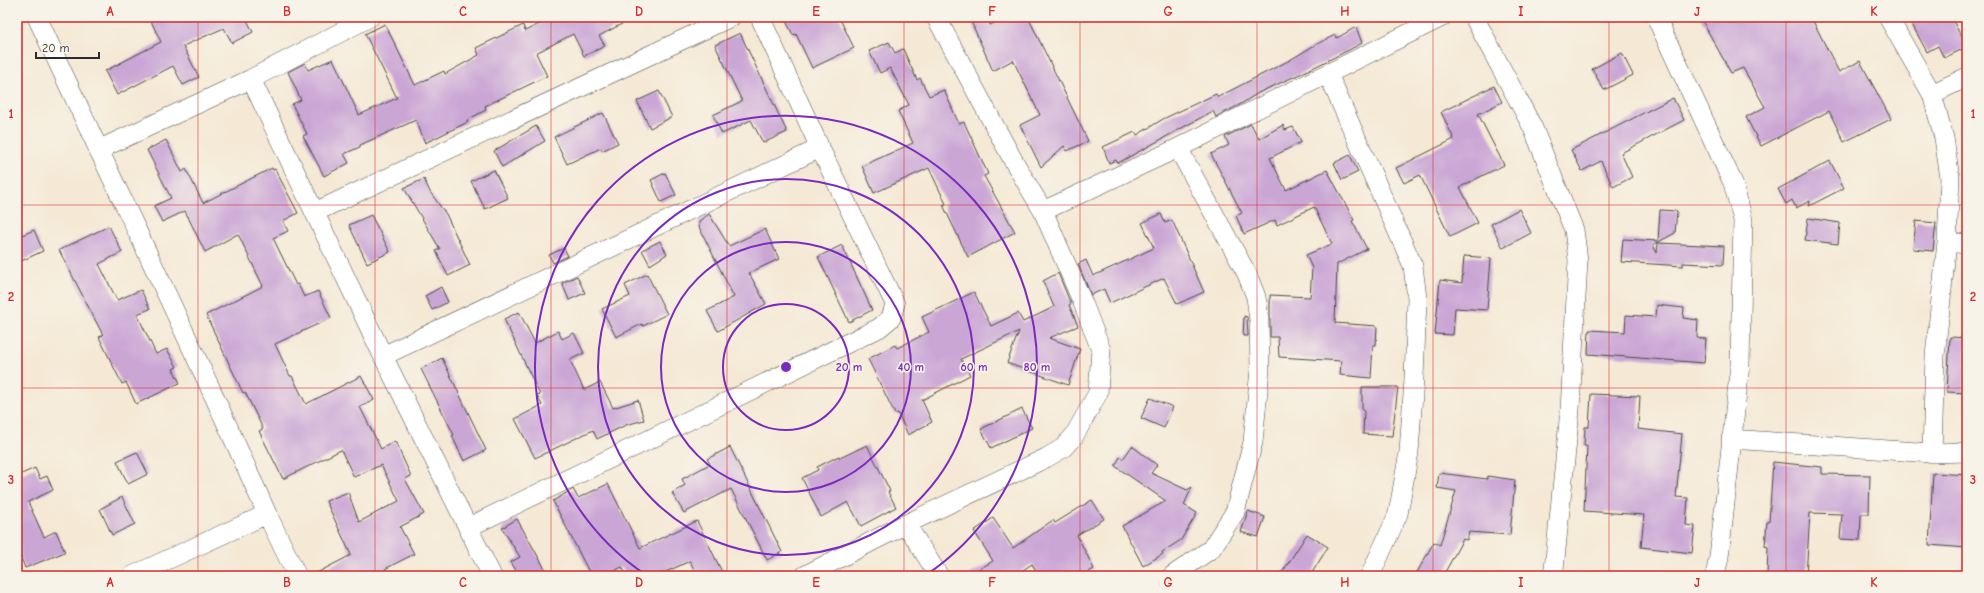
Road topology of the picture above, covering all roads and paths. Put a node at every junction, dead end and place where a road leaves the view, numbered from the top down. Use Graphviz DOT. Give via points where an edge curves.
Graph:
graph roads {
  1 [pos="37,17"];
  2 [pos="370,17"];
  3 [pos="731,17"];
  4 [pos="760,17"];
  5 [pos="936,17"];
  6 [pos="1442,17"];
  7 [pos="1474,17"];
  8 [pos="1656,17"];
  9 [pos="1888,17"];
  10 [pos="1328,74"];
  11 [pos="1967,77"];
  12 [pos="251,79"];
  13 [pos="1932,94"];
  14 [pos="820,148"];
  15 [pos="1178,148"];
  16 [pos="98,150"];
  17 [pos="1043,211"];
  18 [pos="315,212"];
  19 [pos="1947,242"];
  20 [pos="1967,244"];
  21 [pos="383,356"];
  22 [pos="1731,439"];
  23 [pos="1932,452"];
  24 [pos="1967,452"];
  25 [pos="267,514"];
  26 [pos="906,524"];
  27 [pos="469,527"];
  28 [pos="132,576"];
  29 [pos="297,576"];
  30 [pos="492,576"];
  31 [pos="804,576"];
  32 [pos="938,576"];
  33 [pos="1172,576"];
  34 [pos="1370,576"];
  35 [pos="1552,576"];
  36 [pos="1715,576"];
  1 -- 16 [label="street"];
  2 -- 12 [label="street"];
  3 -- 18 [label="street"];
  4 -- 14 [label="street"];
  5 -- 17 [label="street"];
  6 -- 10 [label="street"];
  7 -- 35 [label="street" via="1533,128 1572,223 1576,245 1578,260 1570,410"];
  8 -- 22 [label="street" via="1733,183 1743,220 1740,366"];
  9 -- 13 [label="street"];
  10 -- 15 [label="street"];
  10 -- 34 [label="street" via="1413,266 1417,298 1408,452 1398,514"];
  11 -- 13 [label="street"];
  12 -- 16 [label="street"];
  12 -- 18 [label="street"];
  13 -- 19 [label="street" via="1944,138 1950,178"];
  14 -- 21 [label="street"];
  14 -- 27 [label="street" via="895,304 891,318 879,328"];
  15 -- 17 [label="street"];
  15 -- 33 [label="street" via="1256,297 1260,370 1253,442 1235,512 1211,549"];
  16 -- 25 [label="street" via="220,408"];
  17 -- 26 [label="street" via="1101,350 1098,393 1074,436 1063,448"];
  18 -- 21 [label="street"];
  19 -- 20 [label="street"];
  19 -- 23 [label="street" via="1935,356"];
  21 -- 27 [label="street"];
  22 -- 23 [label="street"];
  22 -- 36 [label="street"];
  23 -- 24 [label="street"];
  25 -- 28 [label="street"];
  25 -- 29 [label="street"];
  26 -- 31 [label="street"];
  26 -- 32 [label="street"];
  27 -- 30 [label="street"];
}
